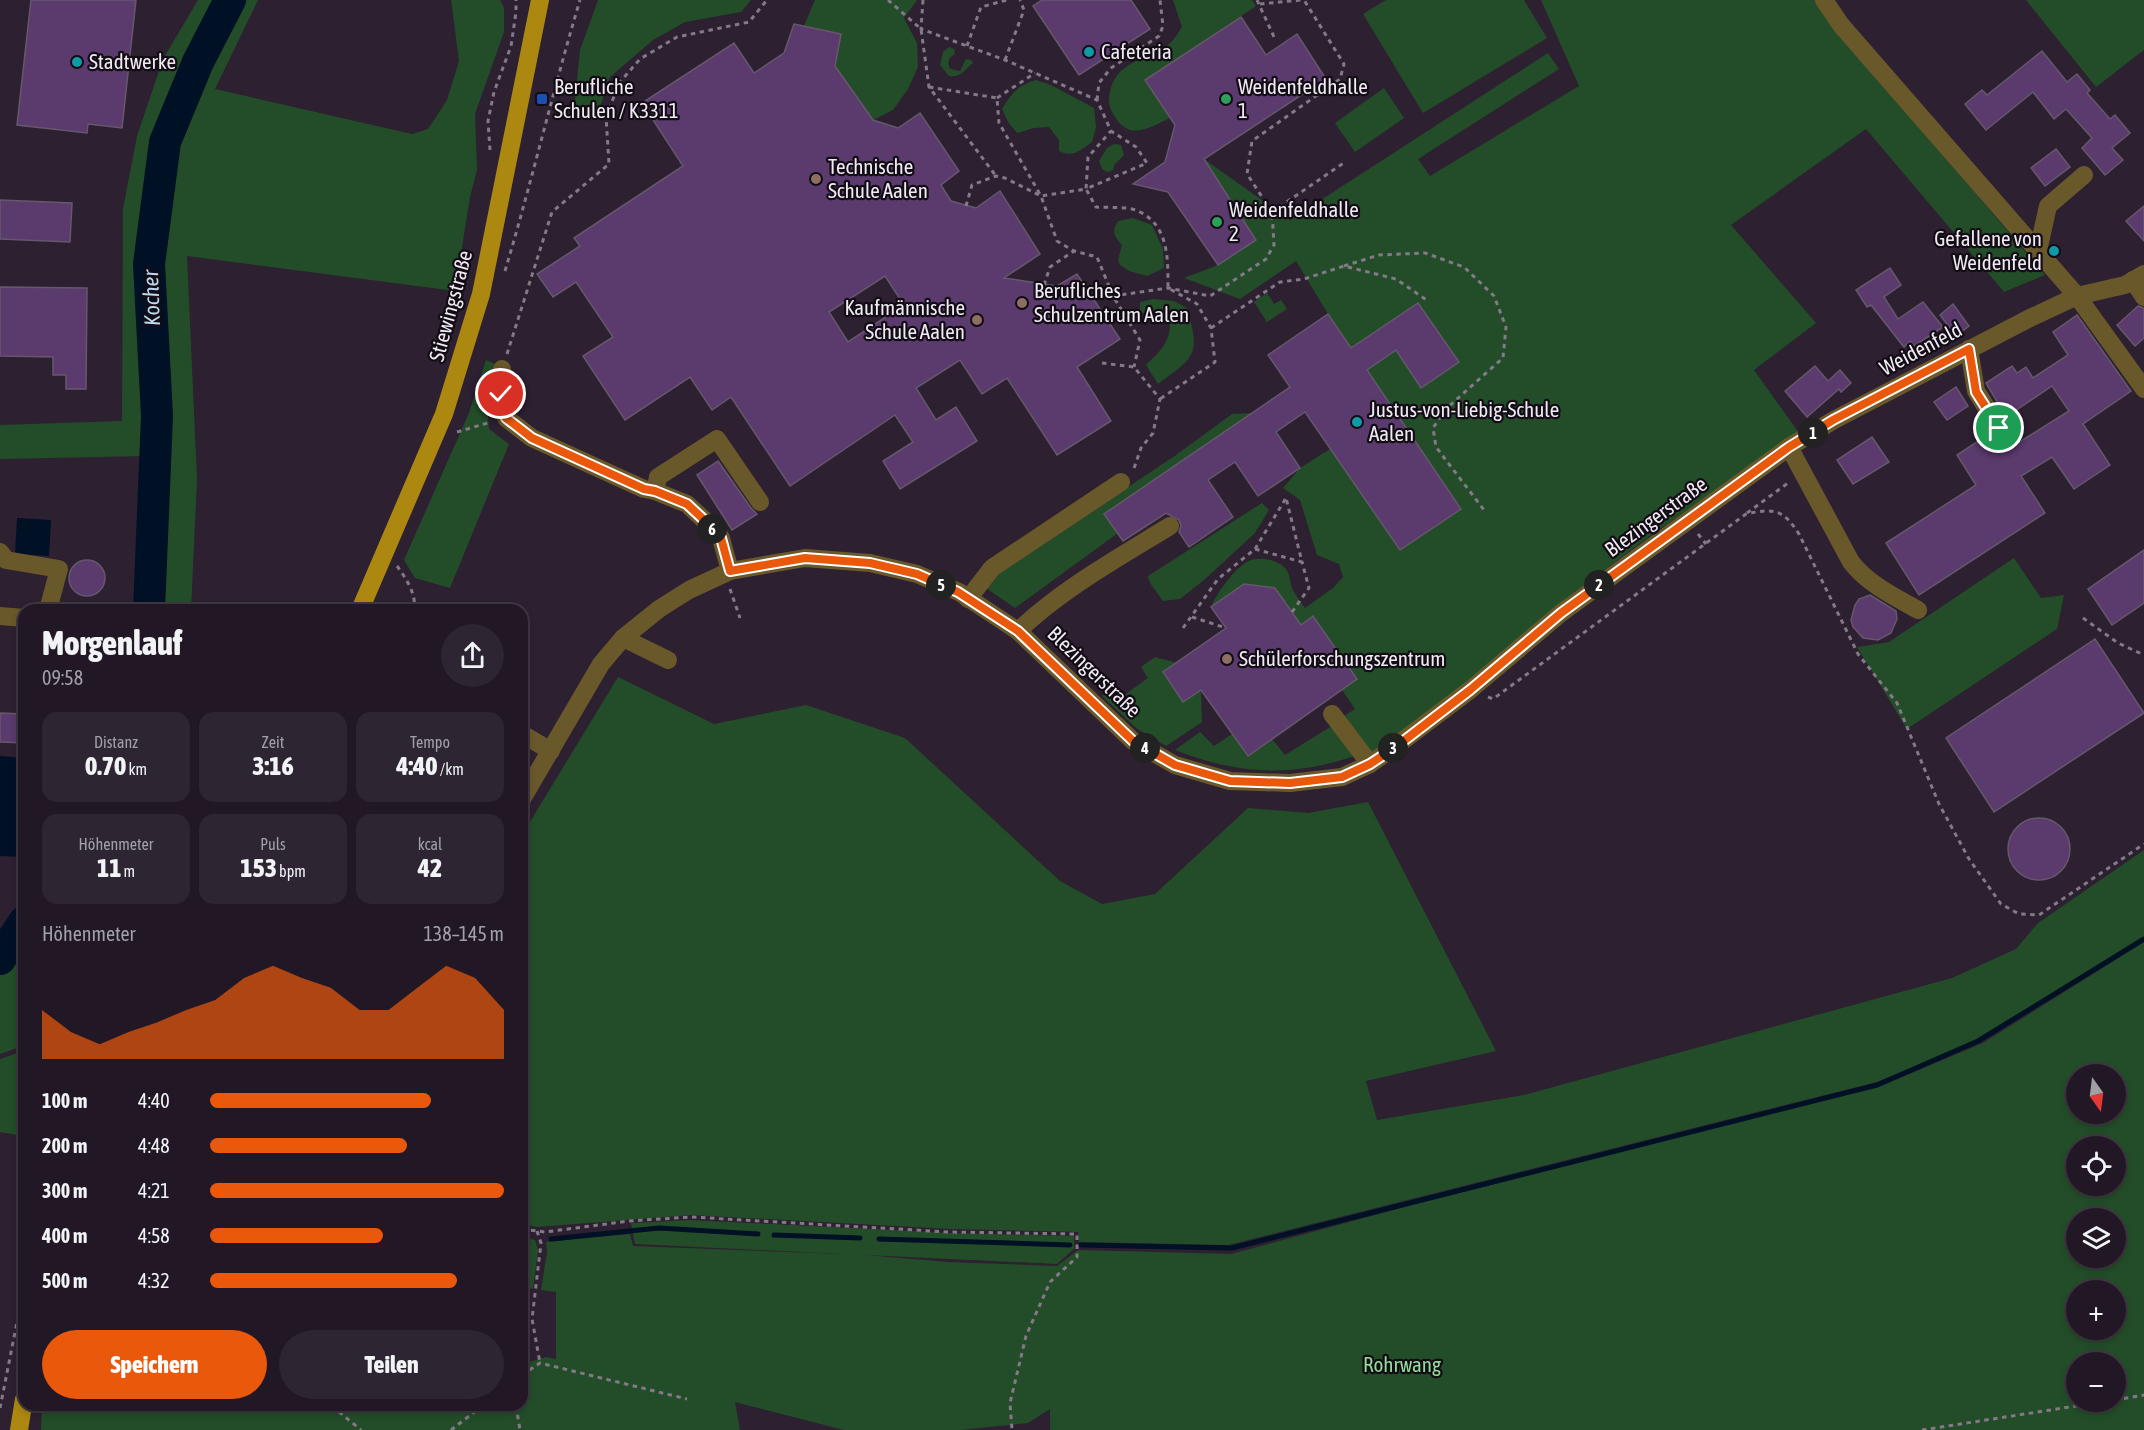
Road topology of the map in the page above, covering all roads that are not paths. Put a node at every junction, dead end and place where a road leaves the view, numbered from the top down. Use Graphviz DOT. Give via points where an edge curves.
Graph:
graph roads {
  1 [pos="540,0"];
  2 [pos="1824,0"];
  3 [pos="2085,175"];
  4 [pos="2038,251"];
  5 [pos="2139,277"];
  6 [pos="2077,296"];
  7 [pos="2144,297"];
  8 [pos="1969,349"];
  9 [pos="502,369"];
  10 [pos="2144,389"];
  11 [pos="1999,428"];
  12 [pos="1789,447"];
  13 [pos="1121,482"];
  14 [pos="655,491"];
  15 [pos="760,502"];
  16 [pos="1170,526"];
  17 [pos="0,552"];
  18 [pos="727,572"];
  19 [pos="968,599"];
  20 [pos="50,604"];
  21 [pos="363,604"];
  22 [pos="1918,610"];
  23 [pos="0,616"];
  24 [pos="18,618"];
  25 [pos="1018,631"];
  26 [pos="623,638"];
  27 [pos="668,660"];
  28 [pos="1332,714"];
  29 [pos="528,738"];
  30 [pos="551,751"];
  31 [pos="1370,764"];
  32 [pos="528,789"];
  33 [pos="22,1411"];
  34 [pos="19,1430"];
  1 -- 21 [label="main road, Stiewingstraße" via="481,294 444,414"];
  2 -- 4 [label="street" via="1841,25"];
  3 -- 4 [label="street" via="2048,206"];
  4 -- 6 [label="street"];
  5 -- 6 [label="street, Weidenfeld" via="2125,285"];
  5 -- 7 [label="street"];
  6 -- 8 [label="street, Weidenfeld"];
  6 -- 10 [label="street"];
  8 -- 11 [label="street" via="1976,392"];
  8 -- 12 [label="street, Weidenfeld"];
  9 -- 14 [label="street" via="501,394 506,418 532,438"];
  12 -- 22 [label="street" via="1860,574"];
  12 -- 31 [label="street, Blezingerstraße" via="1561,613 1470,690"];
  13 -- 19 [label="street" via="992,568"];
  14 -- 15 [label="street" via="658,477 717,438"];
  14 -- 18 [label="street" via="687,504 721,538"];
  16 -- 25 [label="street" via="1039,611"];
  17 -- 20 [label="street" via="6,560 59,569"];
  18 -- 19 [label="street, Blezingerstraße" via="805,558 870,563 917,574"];
  18 -- 26 [label="street, Blezingerstraße" via="681,595"];
  19 -- 25 [label="street, Blezingerstraße"];
  23 -- 24 [label="street"];
  25 -- 31 [label="street, Blezingerstraße" via="1133,741 1175,765 1230,781 1290,783 1342,777"];
  26 -- 27 [label="street"];
  26 -- 30 [label="street, Blezingerstraße" via="600,664"];
  28 -- 31 [label="street"];
  29 -- 30 [label="street"];
  30 -- 32 [label="street, Blezingerstraße"];
  33 -- 34 [label="main road"];
}
